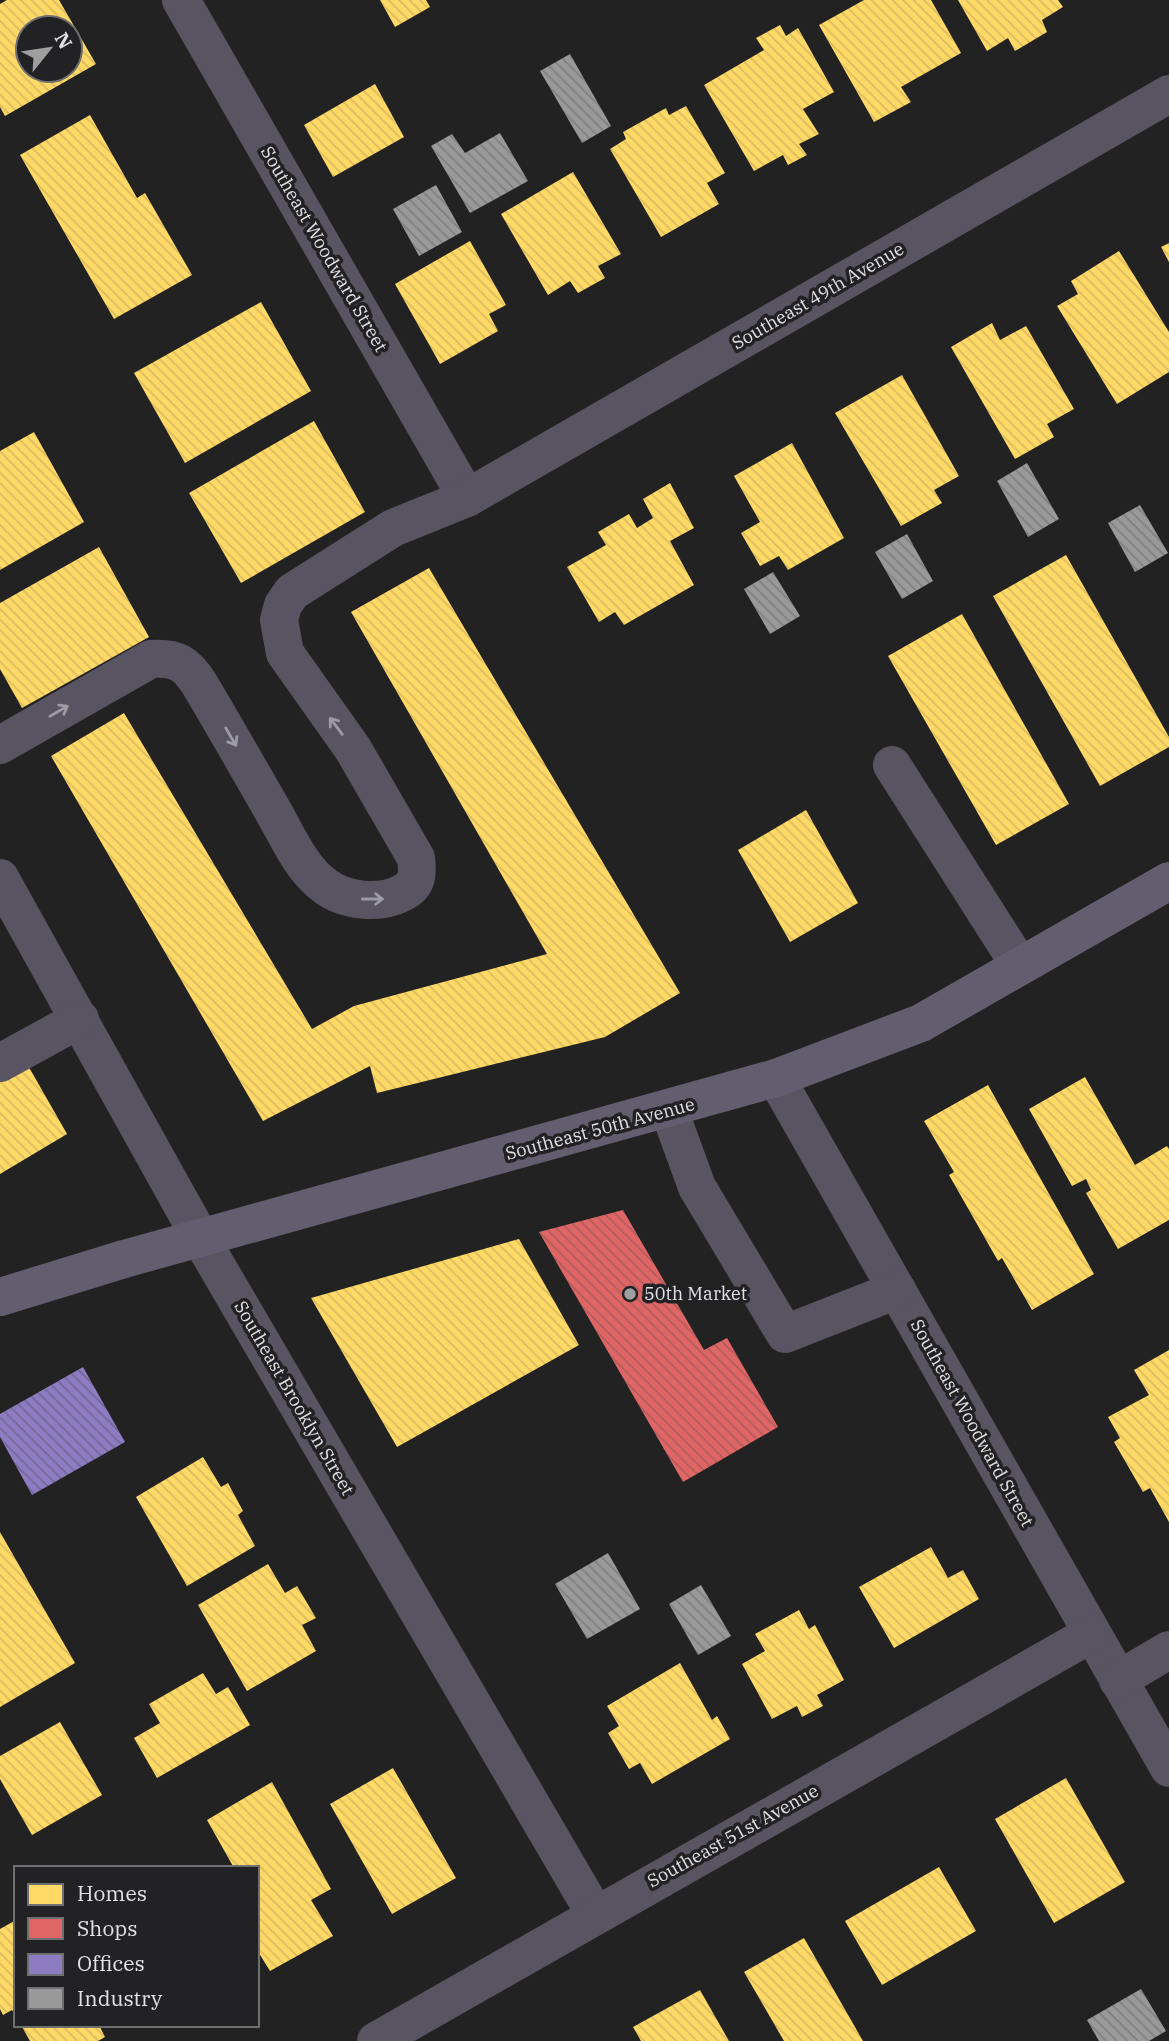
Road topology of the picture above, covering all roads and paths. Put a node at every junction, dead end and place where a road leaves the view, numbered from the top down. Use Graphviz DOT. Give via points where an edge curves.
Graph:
graph roads {
  1 [pos="181,0"];
  2 [pos="1169,94"];
  3 [pos="467,498"];
  4 [pos="0,745"];
  5 [pos="892,765"];
  6 [pos="0,878"];
  7 [pos="1169,881"];
  8 [pos="1020,966"];
  9 [pos="79,1019"];
  10 [pos="0,1063"];
  11 [pos="776,1078"];
  12 [pos="669,1110"];
  13 [pos="201,1239"];
  14 [pos="897,1290"];
  15 [pos="0,1297"];
  16 [pos="1091,1634"];
  17 [pos="1169,1650"];
  18 [pos="1118,1680"];
  19 [pos="1169,1768"];
  20 [pos="595,1914"];
  21 [pos="376,2041"];
  1 -- 3 [label="street, Southeast Woodward Street"];
  2 -- 3 [label="street, Southeast 49th Avenue"];
  4 -- 3 [label="street, Southeast 49th Avenue, one-way" via="151,659 181,661 200,685 299,857 324,886 362,900 381,900 407,891 418,873 416,858 353,749 289,661 280,639 279,620 292,592 393,528"];
  5 -- 8 [label="street"];
  6 -- 9 [label="street, Southeast Brooklyn Street"];
  7 -- 8 [label="main road, Southeast 50th Avenue"];
  8 -- 11 [label="main road, Southeast 50th Avenue" via="921,1023"];
  9 -- 10 [label="street"];
  9 -- 13 [label="street, Southeast Brooklyn Street"];
  11 -- 12 [label="main road, Southeast 50th Avenue"];
  11 -- 14 [label="street, Southeast Woodward Street"];
  12 -- 13 [label="main road, Southeast 50th Avenue"];
  12 -- 14 [label="street" via="697,1187 785,1334"];
  13 -- 15 [label="main road, Southeast 50th Avenue"];
  13 -- 20 [label="street, Southeast Brooklyn Street"];
  14 -- 16 [label="street, Southeast Woodward Street"];
  16 -- 18 [label="street, Southeast Woodward Street"];
  16 -- 20 [label="street, Southeast 51st Avenue"];
  17 -- 18 [label="street"];
  18 -- 19 [label="street, Southeast Woodward Street"];
  20 -- 21 [label="street, Southeast 51st Avenue"];
}
